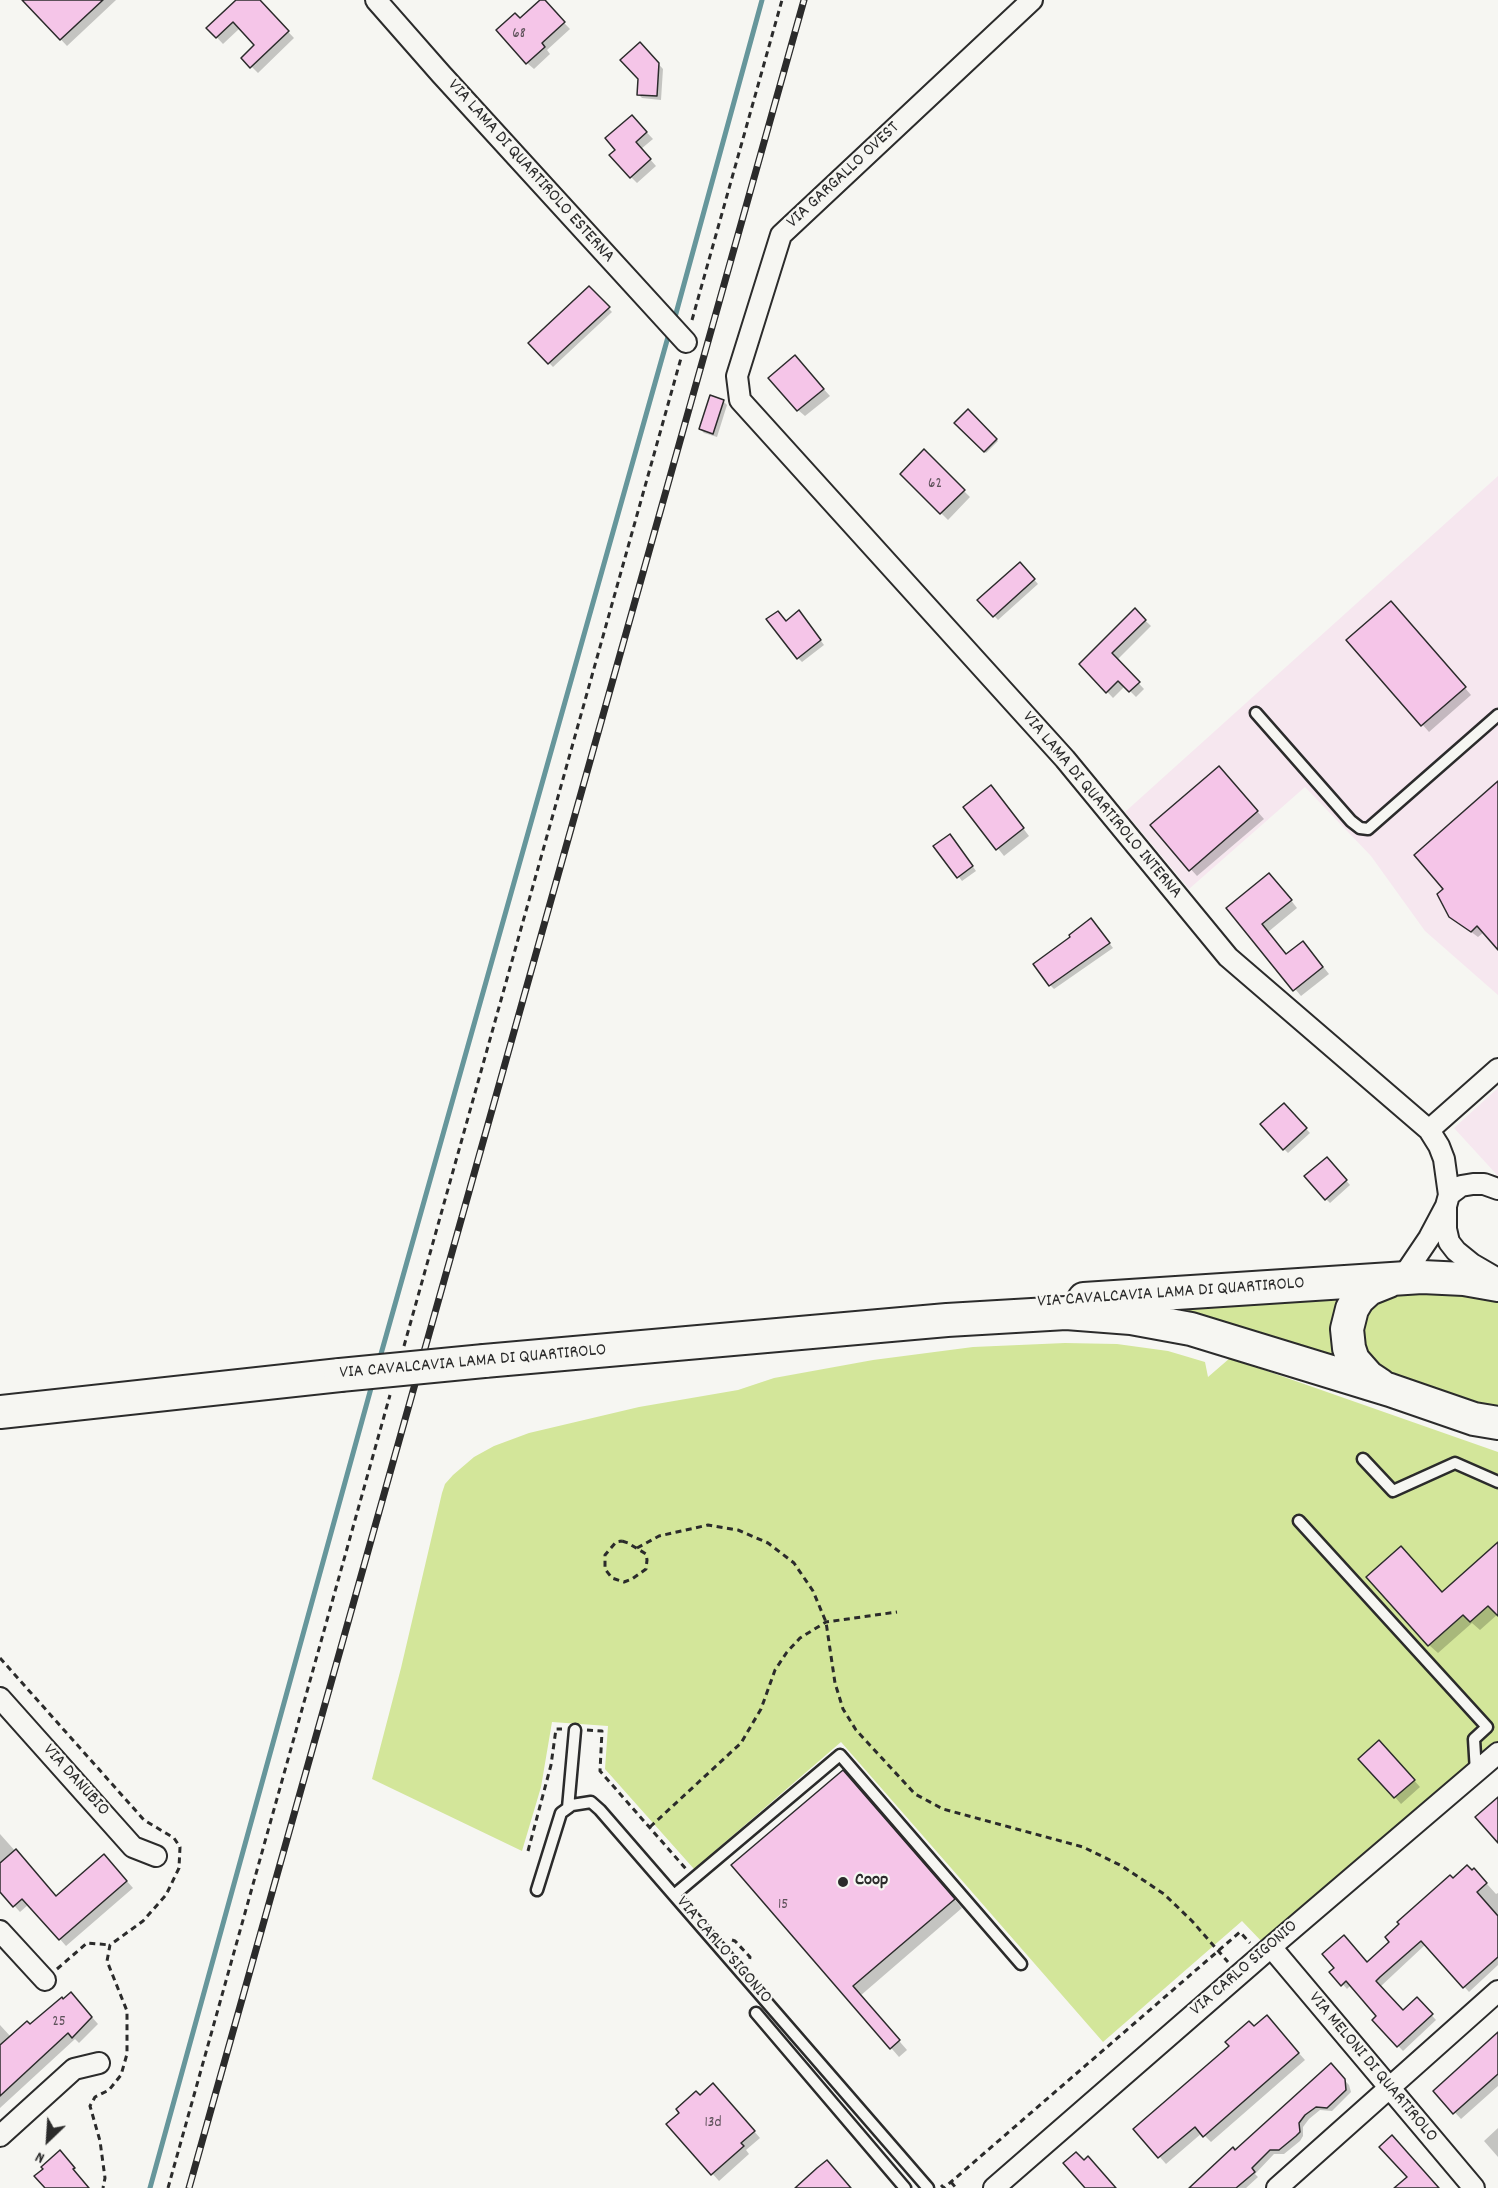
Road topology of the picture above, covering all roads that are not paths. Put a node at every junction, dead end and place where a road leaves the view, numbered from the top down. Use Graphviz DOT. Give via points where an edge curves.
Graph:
graph roads {
  1 [pos="376,0"];
  2 [pos="1032,0"];
  3 [pos="686,342"];
  4 [pos="740,400"];
  5 [pos="1256,713"];
  6 [pos="1498,715"];
  7 [pos="1498,1069"];
  8 [pos="1429,1130"];
  9 [pos="1498,1189"];
  10 [pos="1448,1201"];
  11 [pos="1399,1278"];
  12 [pos="1498,1279"];
  13 [pos="1498,1285"];
  14 [pos="947,1320"];
  15 [pos="1390,1390"];
  16 [pos="0,1412"];
  17 [pos="1492,1425"];
  18 [pos="1364,1459"];
  19 [pos="1498,1482"];
  20 [pos="1299,1521"];
  21 [pos="0,1698"];
  22 [pos="575,1730"];
  23 [pos="1498,1754"];
  24 [pos="1476,1772"];
  25 [pos="568,1808"];
  26 [pos="156,1856"];
  27 [pos="537,1890"];
  28 [pos="674,1895"];
  29 [pos="0,1931"];
  30 [pos="1266,1951"];
  31 [pos="1021,1964"];
  32 [pos="45,1980"];
  33 [pos="1498,1991"];
  34 [pos="756,2013"];
  35 [pos="99,2063"];
  36 [pos="1389,2088"];
  37 [pos="0,2136"];
  38 [pos="905,2188"];
  39 [pos="928,2188"];
  40 [pos="994,2188"];
  41 [pos="1277,2188"];
  42 [pos="1474,2188"];
  1 -- 3 [label="street, VIA LAMA DI QUARTIROLO ESTERNA"];
  2 -- 4 [label="street, VIA GARGALLO OVEST" via="781,235 737,376"];
  4 -- 8 [label="street, VIA LAMA DI QUARTIROLO INTERNA" via="1065,759 1228,957"];
  5 -- 6 [label="lane" via="1351,821 1368,829"];
  7 -- 8 [label="street"];
  8 -- 10 [label="street, VIA LAMA DI QUARTIROLO INTERNA" via="1444,1159"];
  9 -- 10 [label="street" via="1484,1184 1461,1186"];
  10 -- 11 [label="street" via="1429,1238"];
  10 -- 12 [label="street, VIA LAMA DI QUARTIROLO INTERNA" via="1449,1242 1472,1264"];
  11 -- 13 [label="main road, VIA CAVALCAVIA LAMA DI QUARTIROLO" via="1445,1277"];
  11 -- 14 [label="main road, VIA CAVALCAVIA LAMA DI QUARTIROLO" via="1121,1295 1009,1306"];
  11 -- 15 [label="main road, VIA CAVALCAVIA LAMA DI QUARTIROLO" via="1363,1293 1352,1309 1347,1329 1348,1348 1356,1366"];
  14 -- 15 [label="main road, VIA CAVALCAVIA LAMA DI QUARTIROLO" via="1066,1313 1131,1318 1191,1329"];
  14 -- 16 [label="main road, VIA CAVALCAVIA LAMA DI QUARTIROLO, bridge" via="484,1361"];
  15 -- 17 [label="main road, VIA CAVALCAVIA LAMA DI QUARTIROLO"];
  18 -- 19 [label="lane" via="1393,1491 1455,1463"];
  20 -- 24 [label="lane" via="1487,1726 1474,1739"];
  21 -- 26 [label="street, VIA DANUBIO" via="134,1847"];
  22 -- 25 [label="lane"];
  23 -- 24 [label="street, VIA CARLO SIGONIO"];
  24 -- 30 [label="street, VIA CARLO SIGONIO"];
  25 -- 27 [label="lane" via="561,1813"];
  25 -- 28 [label="lane, VIA CARLO SIGONIO" via="591,1802"];
  28 -- 31 [label="lane" via="840,1755"];
  28 -- 39 [label="lane, VIA CARLO SIGONIO"];
  29 -- 32 [label="street"];
  30 -- 36 [label="street, VIA MELONI DI QUARTIROLO"];
  30 -- 40 [label="street, VIA CARLO SIGONIO"];
  33 -- 36 [label="street"];
  34 -- 38 [label="lane, VIA CARLO SIGONIO"];
  35 -- 37 [label="street" via="74,2069"];
  36 -- 41 [label="street"];
  36 -- 42 [label="street, VIA MELONI DI QUARTIROLO"];
}
